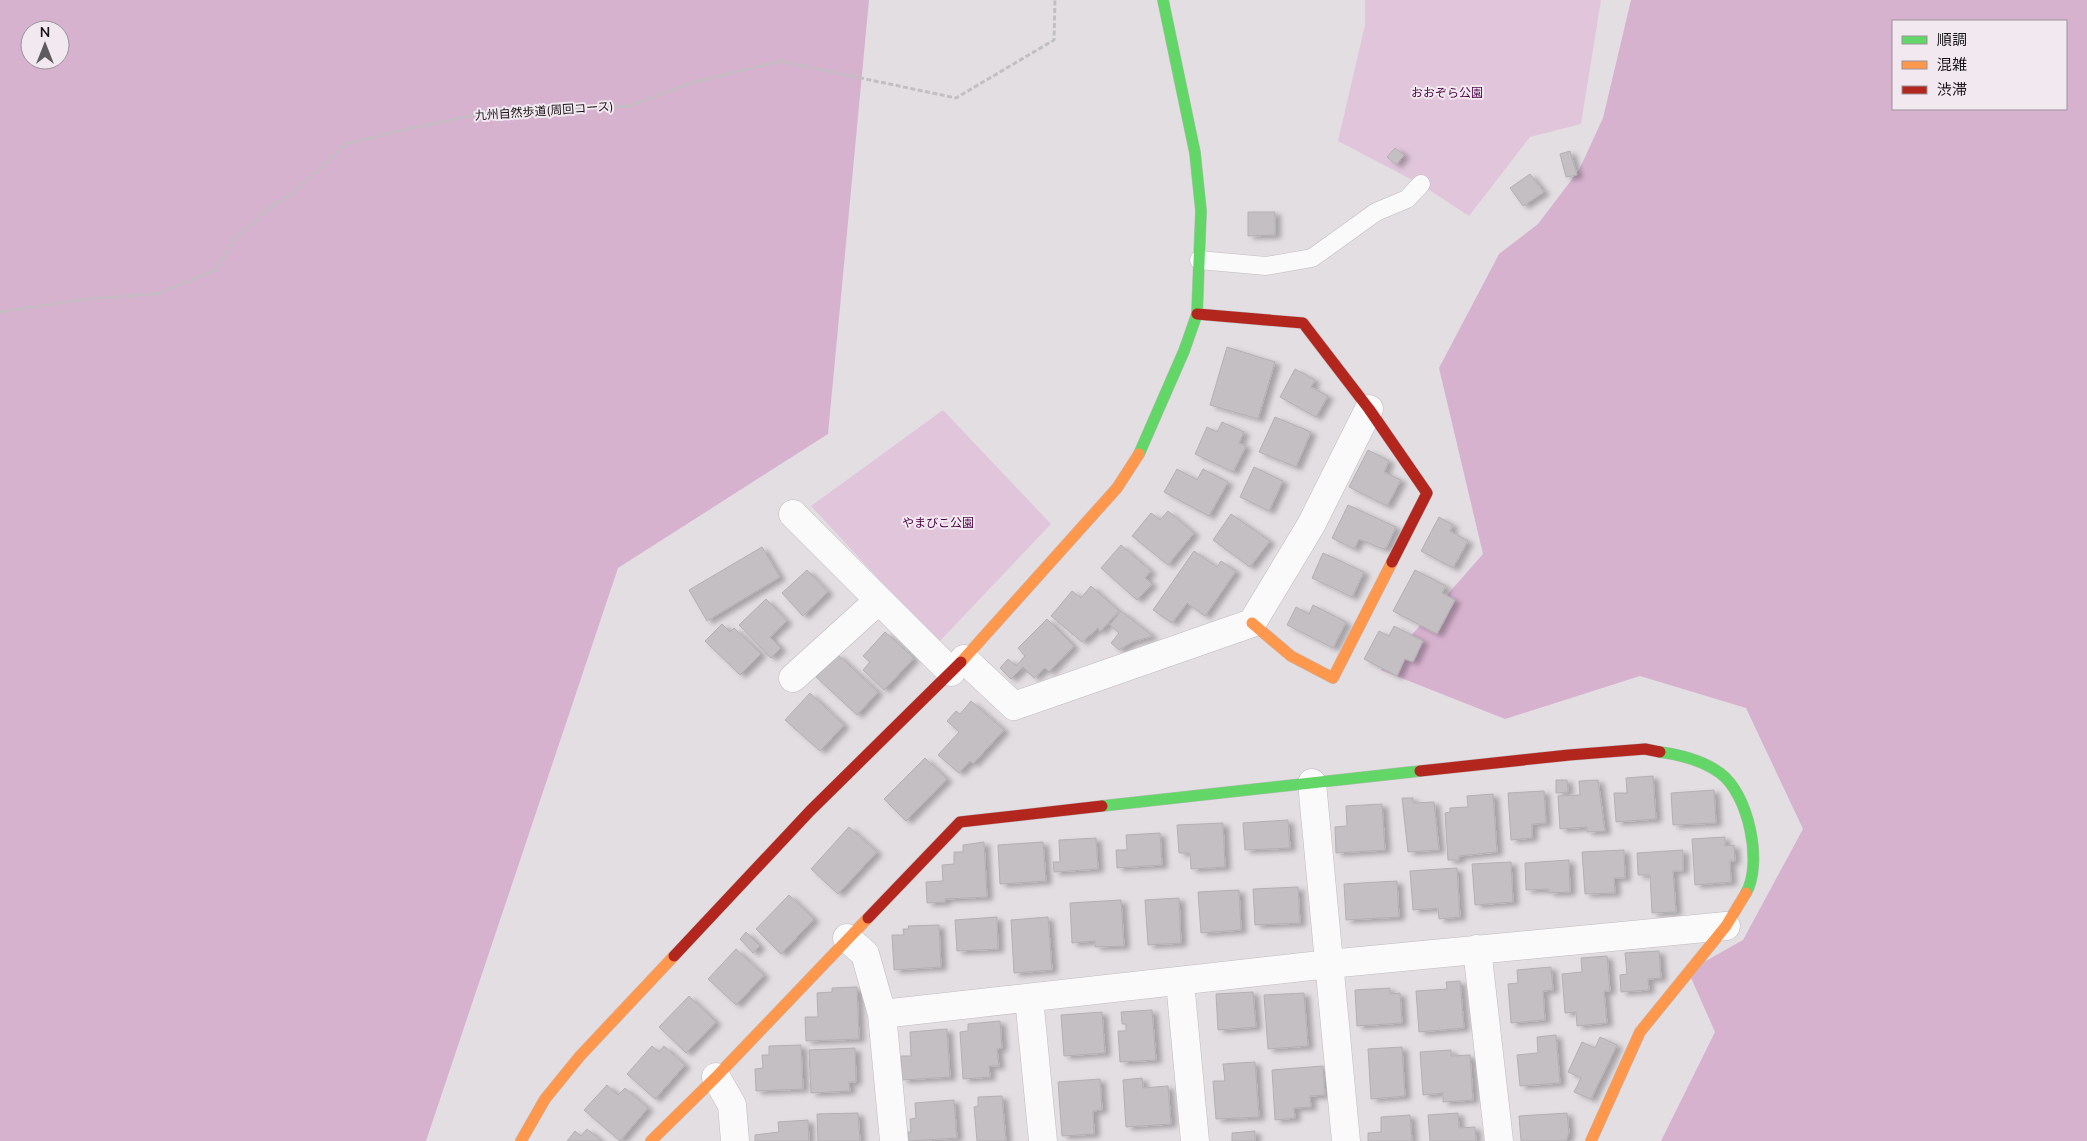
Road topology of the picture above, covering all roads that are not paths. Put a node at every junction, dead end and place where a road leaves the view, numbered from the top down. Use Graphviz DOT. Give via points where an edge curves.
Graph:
graph roads {
  1 [pos="1163,0"];
  2 [pos="1420,184"];
  3 [pos="1199,260"];
  4 [pos="1197,314"];
  5 [pos="1369,408"];
  6 [pos="794,514"];
  7 [pos="879,600"];
  8 [pos="1252,623"];
  9 [pos="957,665"];
  10 [pos="794,678"];
  11 [pos="1312,783"];
  12 [pos="1726,926"];
  13 [pos="847,938"];
  14 [pos="1477,949"];
  15 [pos="1329,964"];
  16 [pos="1180,982"];
  17 [pos="1029,998"];
  18 [pos="882,1014"];
  19 [pos="716,1077"];
  20 [pos="521,1141"];
  21 [pos="651,1141"];
  22 [pos="735,1141"];
  23 [pos="894,1141"];
  24 [pos="1043,1141"];
  25 [pos="1195,1141"];
  26 [pos="1346,1141"];
  27 [pos="1499,1141"];
  28 [pos="1591,1141"];
  1 -- 3 [label="street" via="1195,153 1201,211"];
  2 -- 3 [label="lane" via="1407,199 1376,212 1312,258 1266,266"];
  3 -- 4 [label="street"];
  4 -- 5 [label="street" via="1303,323"];
  4 -- 9 [label="street" via="1141,451 1117,488"];
  5 -- 8 [label="street" via="1311,525"];
  5 -- 8 [label="street" via="1427,493 1333,678 1291,656"];
  6 -- 7 [label="street"];
  7 -- 9 [label="street"];
  7 -- 10 [label="street"];
  8 -- 9 [label="street" via="1014,706"];
  9 -- 20 [label="street" via="810,811 580,1056 545,1098"];
  11 -- 12 [label="street" via="1645,748 1692,756 1722,774 1737,794 1753,834 1751,884"];
  11 -- 13 [label="street" via="960,822"];
  11 -- 15 [label="street"];
  12 -- 14 [label="street"];
  12 -- 28 [label="street" via="1640,1032"];
  13 -- 18 [label="street" via="865,954"];
  13 -- 19 [label="street"];
  14 -- 15 [label="street"];
  14 -- 27 [label="street"];
  15 -- 16 [label="street"];
  15 -- 26 [label="street"];
  16 -- 17 [label="street"];
  16 -- 25 [label="street"];
  17 -- 18 [label="street"];
  17 -- 24 [label="street"];
  18 -- 23 [label="street"];
  19 -- 21 [label="street"];
  19 -- 22 [label="street" via="732,1105"];
}
